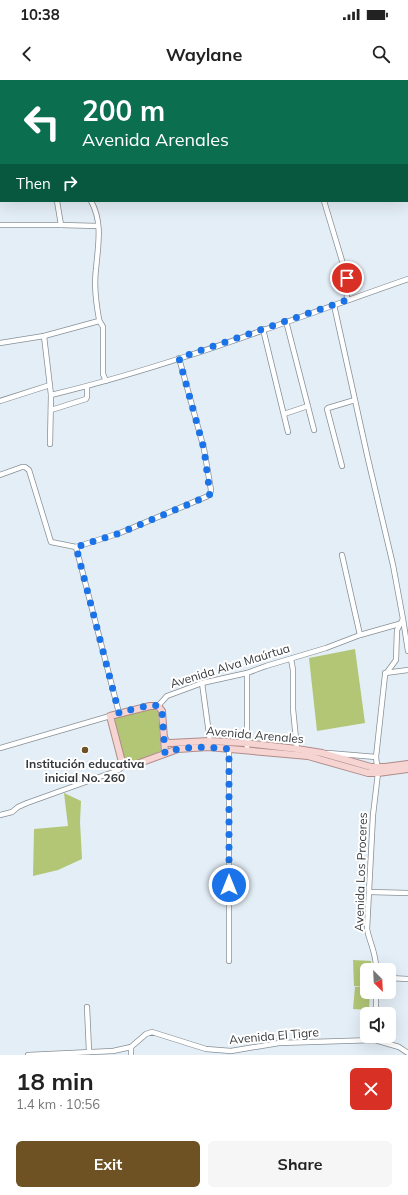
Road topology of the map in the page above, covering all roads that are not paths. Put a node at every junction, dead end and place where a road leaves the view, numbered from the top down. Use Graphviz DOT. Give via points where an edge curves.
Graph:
graph roads {
  1 [pos="57,202"];
  2 [pos="92,202"];
  3 [pos="324,202"];
  4 [pos="61,224"];
  5 [pos="0,225"];
  6 [pos="98,226"];
  7 [pos="408,279"];
  8 [pos="347,300"];
  9 [pos="334,306"];
  10 [pos="99,321"];
  11 [pos="286,321"];
  12 [pos="263,329"];
  13 [pos="44,336"];
  14 [pos="0,343"];
  15 [pos="179,358"];
  16 [pos="106,381"];
  17 [pos="50,386"];
  18 [pos="87,387"];
  19 [pos="51,395"];
  20 [pos="355,400"];
  21 [pos="0,401"];
  22 [pos="308,406"];
  23 [pos="51,410"];
  24 [pos="284,414"];
  25 [pos="314,430"];
  26 [pos="288,432"];
  27 [pos="50,444"];
  28 [pos="342,466"];
  29 [pos="0,474"];
  30 [pos="76,547"];
  31 [pos="342,555"];
  32 [pos="404,625"];
  33 [pos="360,634"];
  34 [pos="408,651"];
  35 [pos="292,659"];
  36 [pos="408,670"];
  37 [pos="247,673"];
  38 [pos="385,673"];
  39 [pos="202,683"];
  40 [pos="158,706"];
  41 [pos="119,713"];
  42 [pos="110,716"];
  43 [pos="165,739"];
  44 [pos="210,741"];
  45 [pos="248,743"];
  46 [pos="0,748"];
  47 [pos="229,749"];
  48 [pos="297,749"];
  49 [pos="247,750"];
  50 [pos="165,753"];
  51 [pos="322,753"];
  52 [pos="376,757"];
  53 [pos="408,764"];
  54 [pos="134,765"];
  55 [pos="123,766"];
  56 [pos="408,769"];
  57 [pos="377,770"];
  58 [pos="0,815"];
  59 [pos="369,892"];
  60 [pos="408,893"];
  61 [pos="229,961"];
  62 [pos="377,963"];
  63 [pos="396,978"];
  64 [pos="408,979"];
  65 [pos="87,1007"];
  66 [pos="360,1039"];
  67 [pos="388,1043"];
  68 [pos="131,1048"];
  69 [pos="89,1052"];
  70 [pos="408,1053"];
  71 [pos="28,1055"];
  72 [pos="131,1055"];
  1 -- 4 [label="street"];
  2 -- 6 [label="street" via="98,214"];
  3 -- 8 [label="street" via="346,274"];
  4 -- 5 [label="street"];
  4 -- 6 [label="street"];
  6 -- 10 [label="street" via="96,270"];
  7 -- 8 [label="street"];
  8 -- 9 [label="street"];
  9 -- 11 [label="street"];
  9 -- 20 [label="street"];
  10 -- 13 [label="street"];
  10 -- 16 [label="street" via="103,327 103,374"];
  11 -- 12 [label="street"];
  11 -- 22 [label="street"];
  12 -- 15 [label="street"];
  12 -- 24 [label="street"];
  13 -- 14 [label="street"];
  13 -- 17 [label="street"];
  15 -- 16 [label="street"];
  15 -- 30 [label="street" via="204,449 210,495 120,533"];
  16 -- 18 [label="street"];
  17 -- 19 [label="street"];
  17 -- 21 [label="street"];
  18 -- 19 [label="street"];
  18 -- 23 [label="street" via="86,399"];
  19 -- 23 [label="street"];
  20 -- 28 [label="street" via="327,409"];
  20 -- 32 [label="street" via="393,565"];
  22 -- 24 [label="street"];
  22 -- 25 [label="street"];
  23 -- 27 [label="street"];
  24 -- 26 [label="street"];
  29 -- 30 [label="street" via="25,467 29,470 51,542"];
  30 -- 41 [label="street"];
  31 -- 33 [label="street"];
  32 -- 33 [label="street, Avenida Alva Maúrtua"];
  32 -- 34 [label="street"];
  32 -- 38 [label="street" via="396,630 396,660"];
  33 -- 35 [label="street, Avenida Alva Maúrtua"];
  35 -- 37 [label="street, Avenida Alva Maúrtua"];
  35 -- 48 [label="street"];
  36 -- 38 [label="street"];
  37 -- 39 [label="street, Avenida Alva Maúrtua"];
  37 -- 45 [label="street"];
  38 -- 52 [label="street, Avenida Los Proceres"];
  39 -- 40 [label="street, Avenida Alva Maúrtua" via="170,695"];
  39 -- 44 [label="street"];
  40 -- 41 [label="main road"];
  40 -- 43 [label="main road" via="162,711"];
  41 -- 42 [label="main road"];
  42 -- 46 [label="street"];
  42 -- 55 [label="main road"];
  43 -- 44 [label="main road, Avenida Arenales" via="170,743"];
  43 -- 50 [label="main road"];
  44 -- 45 [label="main road, Avenida Arenales"];
  45 -- 48 [label="main road, Avenida Arenales"];
  45 -- 49 [label="street"];
  47 -- 49 [label="main road, Avenida Arenales"];
  47 -- 50 [label="main road, Avenida Arenales" via="208,747 178,749"];
  47 -- 61 [label="street"];
  48 -- 51 [label="main road, Avenida Arenales"];
  49 -- 57 [label="main road, Avenida Arenales" via="308,756 359,771"];
  50 -- 54 [label="main road, Avenida Arenales"];
  51 -- 52 [label="street"];
  51 -- 57 [label="main road, Avenida Arenales"];
  52 -- 57 [label="street, Avenida Los Proceres"];
  53 -- 57 [label="main road"];
  54 -- 55 [label="street"];
  55 -- 58 [label="street" via="119,770"];
  56 -- 57 [label="main road, Avenida Arenales"];
  57 -- 59 [label="street, Avenida Los Proceres"];
  59 -- 60 [label="street"];
  59 -- 62 [label="street, Avenida Los Proceres" via="367,929"];
  63 -- 64 [label="street"];
  65 -- 69 [label="street"];
  66 -- 68 [label="street, Avenida El Tigre" via="279,1043 231,1051 206,1049 152,1032 143,1036"];
  67 -- 70 [label="street, Avenida El Tigre"];
  68 -- 69 [label="street"];
  68 -- 72 [label="street"];
  69 -- 71 [label="street"];
}
